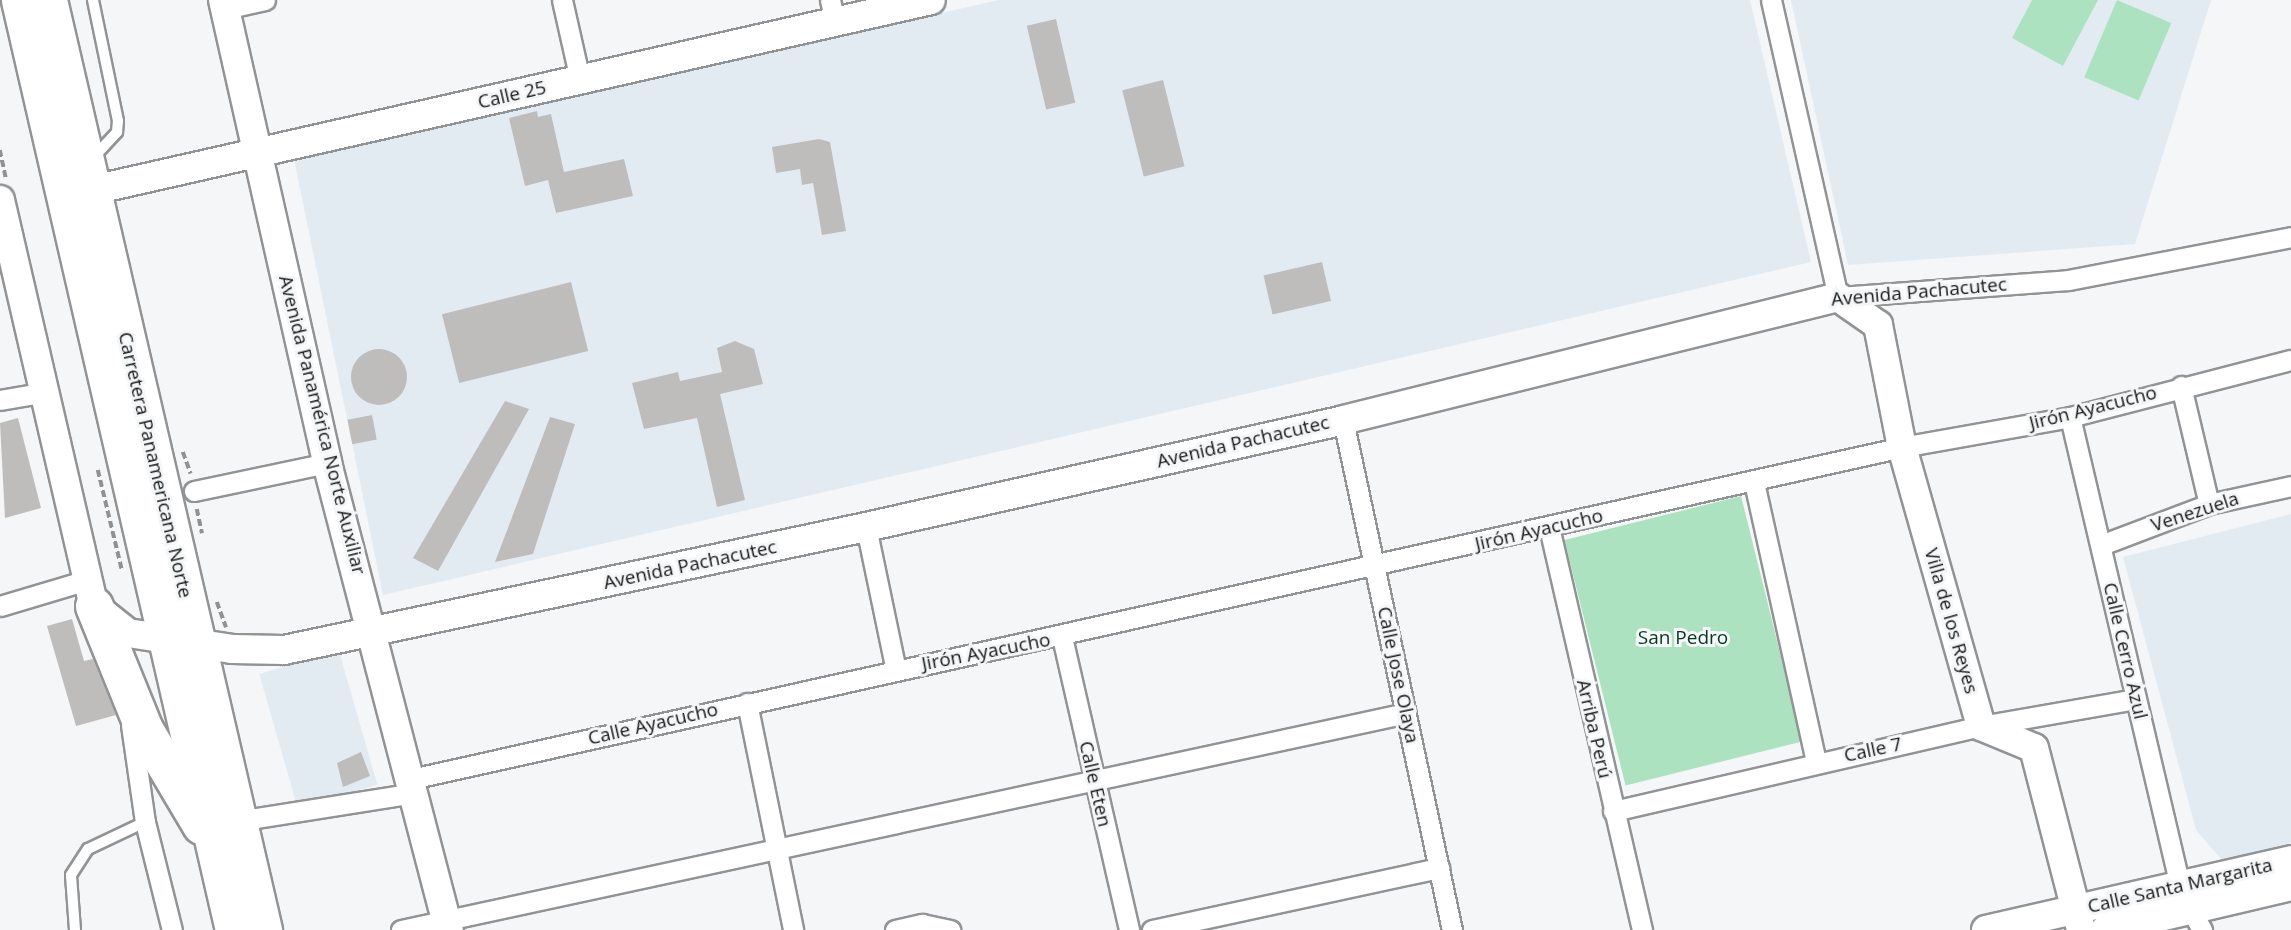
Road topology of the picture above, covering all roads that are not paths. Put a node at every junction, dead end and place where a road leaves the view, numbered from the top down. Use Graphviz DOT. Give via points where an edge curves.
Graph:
graph roads {
  1 [pos="20,0"];
  2 [pos="48,0"];
  3 [pos="93,0"];
  4 [pos="265,0"];
  5 [pos="562,0"];
  6 [pos="931,0"];
  7 [pos="1771,0"];
  8 [pos="224,5"];
  9 [pos="833,11"];
  10 [pos="580,80"];
  11 [pos="259,153"];
  12 [pos="90,177"];
  13 [pos="2,215"];
  14 [pos="2291,237"];
  15 [pos="1838,297"];
  16 [pos="2291,360"];
  17 [pos="2181,386"];
  18 [pos="40,393"];
  19 [pos="0,400"];
  20 [pos="2070,417"];
  21 [pos="1343,420"];
  22 [pos="1902,447"];
  23 [pos="327,463"];
  24 [pos="1754,482"];
  25 [pos="2291,486"];
  26 [pos="194,491"];
  27 [pos="2209,504"];
  28 [pos="866,527"];
  29 [pos="1549,527"];
  30 [pos="2101,545"];
  31 [pos="1375,566"];
  32 [pos="89,594"];
  33 [pos="0,606"];
  34 [pos="374,633"];
  35 [pos="1062,637"];
  36 [pos="183,644"];
  37 [pos="896,670"];
  38 [pos="126,686"];
  39 [pos="2136,699"];
  40 [pos="747,703"];
  41 [pos="1406,713"];
  42 [pos="1981,726"];
  43 [pos="1816,762"];
  44 [pos="1096,784"];
  45 [pos="412,786"];
  46 [pos="1613,811"];
  47 [pos="145,822"];
  48 [pos="227,834"];
  49 [pos="774,852"];
  50 [pos="2291,860"];
  51 [pos="1439,868"];
  52 [pos="2291,886"];
  53 [pos="2191,908"];
  54 [pos="2079,920"];
  55 [pos="448,925"];
  56 [pos="75,930"];
  57 [pos="172,930"];
  58 [pos="234,930"];
  59 [pos="263,930"];
  60 [pos="401,930"];
  61 [pos="793,930"];
  62 [pos="895,930"];
  63 [pos="950,930"];
  64 [pos="1129,930"];
  65 [pos="1152,930"];
  66 [pos="1452,930"];
  67 [pos="1642,930"];
  68 [pos="1986,930"];
  69 [pos="2105,930"];
  1 -- 36 [label="highway, Carretera Panamericana Norte"];
  2 -- 12 [label="highway, Carretera Panamericana Norte"];
  3 -- 12 [label="lane" via="118,121 117,132"];
  4 -- 8 [label="street"];
  5 -- 10 [label="street"];
  6 -- 9 [label="main road, Calle 25"];
  7 -- 15 [label="street"];
  8 -- 11 [label="main road, Avenida Panamérica Norte Auxiliar"];
  9 -- 10 [label="main road, Calle 25"];
  10 -- 11 [label="main road, Calle 25"];
  11 -- 12 [label="main road, Calle 25"];
  11 -- 23 [label="main road, Avenida Panamérica Norte Auxiliar"];
  12 -- 36 [label="highway, Carretera Panamericana Norte"];
  13 -- 18 [label="main road"];
  14 -- 15 [label="street, Avenida Pachacutec" via="2068,280"];
  15 -- 21 [label="main road, Avenida Pachacutec"];
  15 -- 22 [label="main road, Villa de los Reyes" via="1878,325"];
  16 -- 17 [label="street, Jirón Ayacucho"];
  17 -- 20 [label="street, Jirón Ayacucho"];
  17 -- 27 [label="street"];
  18 -- 19 [label="street"];
  18 -- 32 [label="main road"];
  20 -- 22 [label="street, Jirón Ayacucho"];
  20 -- 30 [label="street, Calle Cerro Azul"];
  21 -- 28 [label="main road, Avenida Pachacutec"];
  21 -- 31 [label="street, Calle Jose Olaya"];
  22 -- 24 [label="street, Jirón Ayacucho"];
  22 -- 42 [label="main road, Villa de los Reyes"];
  23 -- 26 [label="street"];
  23 -- 34 [label="main road, Avenida Panamérica Norte Auxiliar"];
  24 -- 29 [label="street, Jirón Ayacucho"];
  24 -- 43 [label="street"];
  25 -- 27 [label="street, Venezuela"];
  27 -- 30 [label="street, Venezuela"];
  28 -- 34 [label="main road, Avenida Pachacutec"];
  28 -- 37 [label="street"];
  29 -- 31 [label="street, Jirón Ayacucho"];
  29 -- 46 [label="street, Arriba Perú"];
  30 -- 39 [label="street, Calle Cerro Azul"];
  31 -- 35 [label="street, Jirón Ayacucho"];
  31 -- 41 [label="street, Calle Jose Olaya"];
  32 -- 33 [label="street"];
  32 -- 36 [label="main road, Avenida Pachacutec" via="128,634"];
  32 -- 38 [label="highway"];
  34 -- 36 [label="main road, Avenida Pachacutec" via="284,650"];
  34 -- 45 [label="main road, Avenida Panamérica Norte Auxiliar"];
  35 -- 37 [label="street, Jirón Ayacucho"];
  35 -- 44 [label="street, Calle Eten"];
  36 -- 48 [label="highway, Carretera Panamericana Norte"];
  37 -- 40 [label="street, Calle Ayacucho"];
  38 -- 47 [label="street"];
  38 -- 48 [label="highway" via="144,729"];
  39 -- 42 [label="street, Calle 7"];
  39 -- 53 [label="street, Calle Cerro Azul"];
  40 -- 45 [label="street, Calle Ayacucho"];
  40 -- 49 [label="street"];
  41 -- 44 [label="street"];
  41 -- 51 [label="street, Calle Jose Olaya"];
  42 -- 43 [label="street, Calle 7"];
  42 -- 54 [label="main road" via="2034,748"];
  43 -- 46 [label="street, Calle 7"];
  44 -- 49 [label="street"];
  44 -- 64 [label="street, Calle Eten"];
  45 -- 48 [label="street, Calle Ayacucho"];
  45 -- 55 [label="main road, Avenida Panamérica Norte Auxiliar"];
  46 -- 67 [label="street, Arriba Perú"];
  47 -- 56 [label="lane" via="89,849 81,860 67,887"];
  47 -- 57 [label="street"];
  48 -- 58 [label="highway, Carretera Panamericana Norte"];
  48 -- 59 [label="highway, Carretera Panamericana Norte"];
  49 -- 55 [label="street"];
  49 -- 61 [label="street"];
  50 -- 53 [label="main road, Calle Santa Margarita"];
  51 -- 65 [label="street"];
  51 -- 66 [label="street, Calle Jose Olaya"];
  52 -- 53 [label="main road, Calle Santa Margarita"];
  53 -- 54 [label="main road, Calle Santa Margarita"];
  53 -- 69 [label="main road, Calle Santa Margarita"];
  54 -- 68 [label="main road, Calle Santa Margarita"];
  55 -- 60 [label="street"];
  62 -- 63 [label="street" via="922,924"];
}
